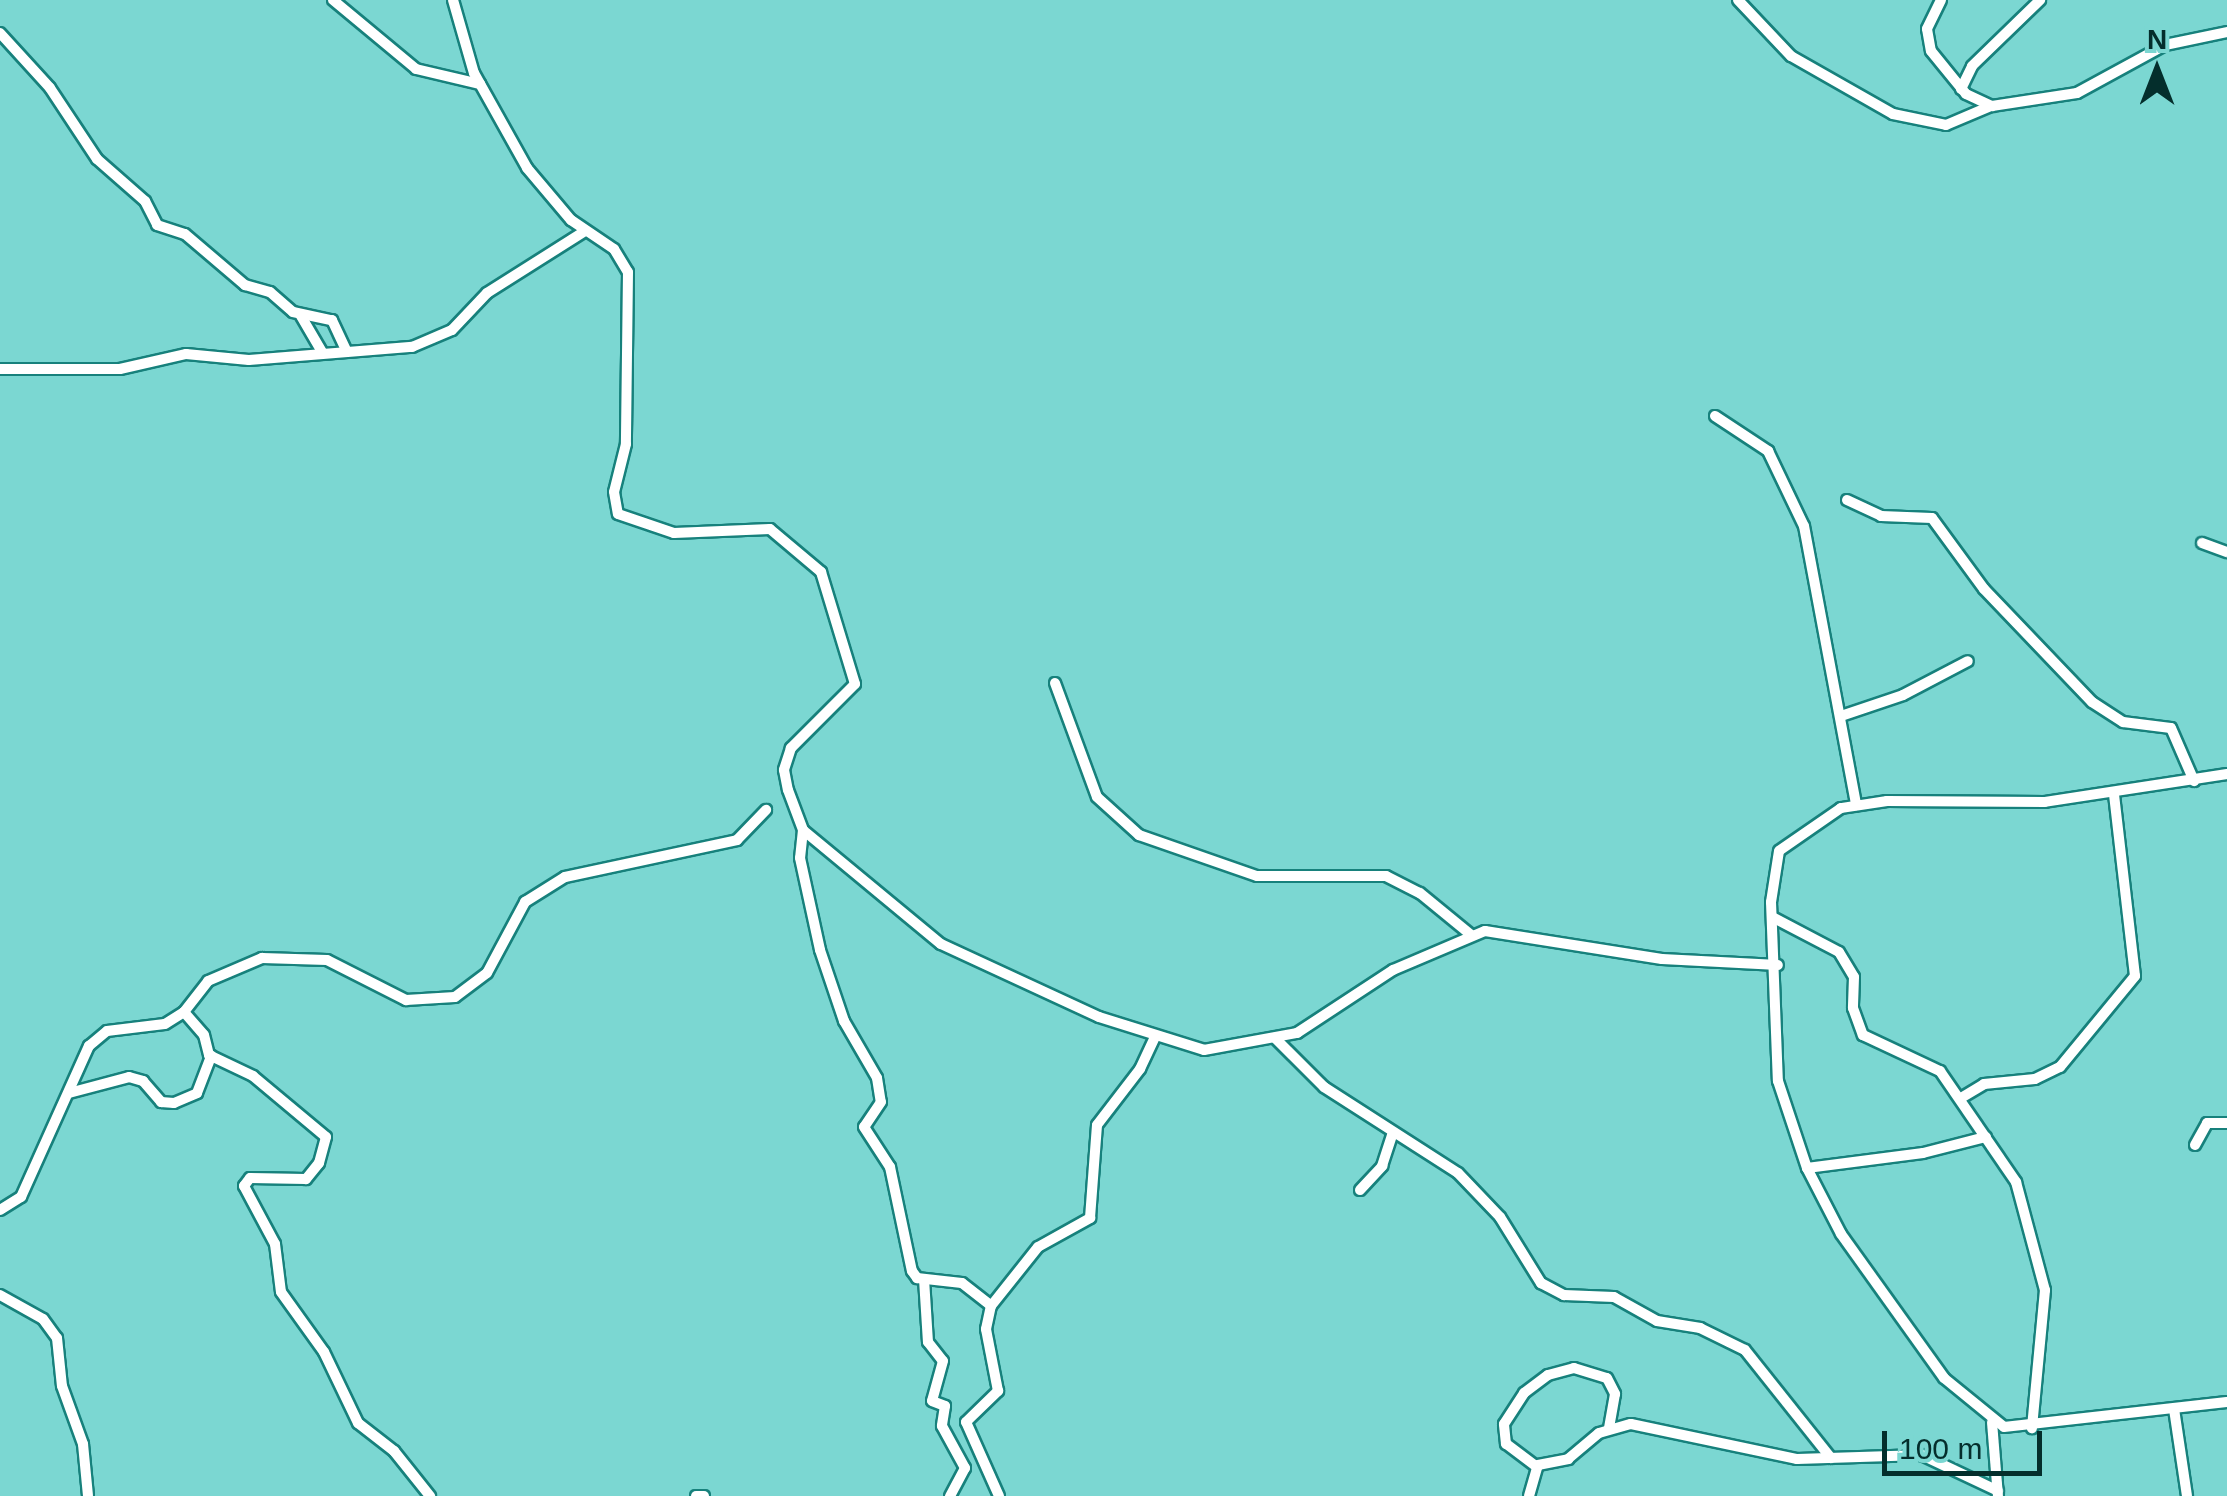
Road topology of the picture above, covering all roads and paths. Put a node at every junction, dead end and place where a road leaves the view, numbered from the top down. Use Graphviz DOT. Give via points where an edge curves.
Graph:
graph roads {
  1 [pos="333,0"];
  2 [pos="453,0"];
  3 [pos="1738,0"];
  4 [pos="1941,0"];
  5 [pos="2040,0"];
  6 [pos="2227,32"];
  7 [pos="0,33"];
  8 [pos="480,84"];
  9 [pos="1961,89"];
  10 [pos="1992,106"];
  11 [pos="586,231"];
  12 [pos="301,316"];
  13 [pos="346,350"];
  14 [pos="322,352"];
  15 [pos="0,370"];
  16 [pos="1715,416"];
  17 [pos="1847,500"];
  18 [pos="2202,543"];
  19 [pos="2227,552"];
  20 [pos="1968,661"];
  21 [pos="1056,683"];
  22 [pos="1840,716"];
  23 [pos="2227,774"];
  24 [pos="2194,781"];
  25 [pos="2114,794"];
  26 [pos="1856,804"];
  27 [pos="766,810"];
  28 [pos="803,830"];
  29 [pos="1774,918"];
  30 [pos="1470,934"];
  31 [pos="1778,965"];
  32 [pos="184,1012"];
  33 [pos="1155,1038"];
  34 [pos="1275,1038"];
  35 [pos="211,1056"];
  36 [pos="68,1093"];
  37 [pos="1961,1098"];
  38 [pos="2227,1123"];
  39 [pos="1392,1135"];
  40 [pos="1986,1137"];
  41 [pos="2195,1144"];
  42 [pos="1807,1168"];
  43 [pos="1360,1190"];
  44 [pos="0,1210"];
  45 [pos="924,1279"];
  46 [pos="0,1295"];
  47 [pos="991,1306"];
  48 [pos="2227,1402"];
  49 [pos="2174,1409"];
  50 [pos="1992,1422"];
  51 [pos="1609,1428"];
  52 [pos="2032,1428"];
  53 [pos="1831,1458"];
  54 [pos="1536,1467"];
  55 [pos="1998,1494"];
  56 [pos="88,1496"];
  57 [pos="430,1496"];
  58 [pos="696,1496"];
  59 [pos="704,1496"];
  60 [pos="950,1496"];
  61 [pos="998,1496"];
  62 [pos="1529,1496"];
  63 [pos="2187,1496"];
  1 -- 8 [label="street" via="416,69"];
  2 -- 8 [label="street"];
  3 -- 10 [label="street" via="1791,56 1893,114 1946,125"];
  4 -- 9 [label="street" via="1927,38"];
  5 -- 9 [label="street" via="1974,64"];
  6 -- 10 [label="street" via="2165,45 2077,93"];
  7 -- 12 [label="street" via="50,88 97,159 145,200 157,225 185,234 246,286 268,290"];
  8 -- 11 [label="street" via="527,168"];
  9 -- 10 [label="street"];
  11 -- 13 [label="street" via="487,293 440,336 412,347"];
  11 -- 28 [label="street" via="614,250 629,281 626,444 614,492 618,514 674,532 770,529 827,582 855,684 814,719 787,758 784,779"];
  12 -- 13 [label="street" via="332,320"];
  12 -- 14 [label="street"];
  13 -- 14 [label="street"];
  14 -- 15 [label="street" via="250,360 186,354 120,369"];
  16 -- 22 [label="street" via="1768,450 1799,515"];
  17 -- 24 [label="street" via="1880,516 1932,518 1984,590 2092,702 2123,722 2171,728"];
  18 -- 19 [label="street"];
  20 -- 22 [label="street" via="1903,695"];
  21 -- 30 [label="street" via="1097,797 1139,835 1257,876 1386,876"];
  22 -- 26 [label="street"];
  23 -- 24 [label="street"];
  24 -- 25 [label="street"];
  25 -- 26 [label="street" via="2045,802"];
  25 -- 37 [label="street" via="2135,976 2060,1067 2035,1078 1984,1084"];
  26 -- 29 [label="street" via="1826,816 1779,851 1772,870"];
  27 -- 32 [label="street" via="737,840 565,877 525,902 487,972 455,998 406,1000 347,966 282,957 228,968"];
  28 -- 33 [label="street" via="941,944"];
  28 -- 45 [label="street" via="800,858 820,950 844,1021 877,1078 881,1102 864,1127 890,1166 908,1260"];
  29 -- 31 [label="street"];
  29 -- 37 [label="street" via="1828,942 1845,959 1863,1034 1934,1065"];
  30 -- 31 [label="street" via="1580,942 1680,961"];
  30 -- 34 [label="street" via="1376,979 1308,1027"];
  31 -- 42 [label="street" via="1778,1081"];
  32 -- 35 [label="street"];
  32 -- 36 [label="street" via="165,1024 124,1026 93,1038"];
  33 -- 34 [label="street" via="1204,1050"];
  33 -- 47 [label="street" via="1098,1124 1090,1218 1038,1247"];
  34 -- 39 [label="street" via="1299,1068"];
  35 -- 36 [label="street" via="197,1093 182,1101 161,1102 143,1081 129,1077"];
  35 -- 57 [label="street" via="253,1076 326,1136 319,1163 306,1179 250,1178 244,1186 275,1244 282,1292 324,1352 358,1423 394,1451"];
  36 -- 44 [label="street" via="22,1198"];
  37 -- 40 [label="street"];
  38 -- 41 [label="street" via="2207,1123"];
  39 -- 43 [label="street" via="1382,1166"];
  39 -- 53 [label="street" via="1458,1173 1500,1216 1534,1273 1554,1291 1614,1297 1657,1321 1708,1331 1751,1354"];
  40 -- 42 [label="street" via="1923,1153"];
  40 -- 52 [label="street" via="2024,1201 2045,1290"];
  42 -- 50 [label="street" via="1830,1216 1913,1339"];
  45 -- 47 [label="street" via="962,1283"];
  45 -- 60 [label="street" via="928,1342 943,1361 932,1401 946,1408 941,1422 966,1468"];
  46 -- 56 [label="street" via="43,1318 58,1338 62,1386 84,1444"];
  47 -- 61 [label="street" via="986,1328 998,1390 966,1422"];
  48 -- 49 [label="street"];
  49 -- 52 [label="street"];
  49 -- 63 [label="street"];
  50 -- 52 [label="street"];
  50 -- 55 [label="street"];
  51 -- 53 [label="street" via="1632,1424 1770,1455"];
  51 -- 54 [label="street" via="1568,1459"];
  51 -- 54 [label="street" via="1616,1394 1607,1378 1574,1368 1548,1375 1524,1393 1504,1424 1506,1444"];
  53 -- 55 [label="street" via="1922,1455"];
  54 -- 62 [label="street"];
  58 -- 59 [label="street"];
}
